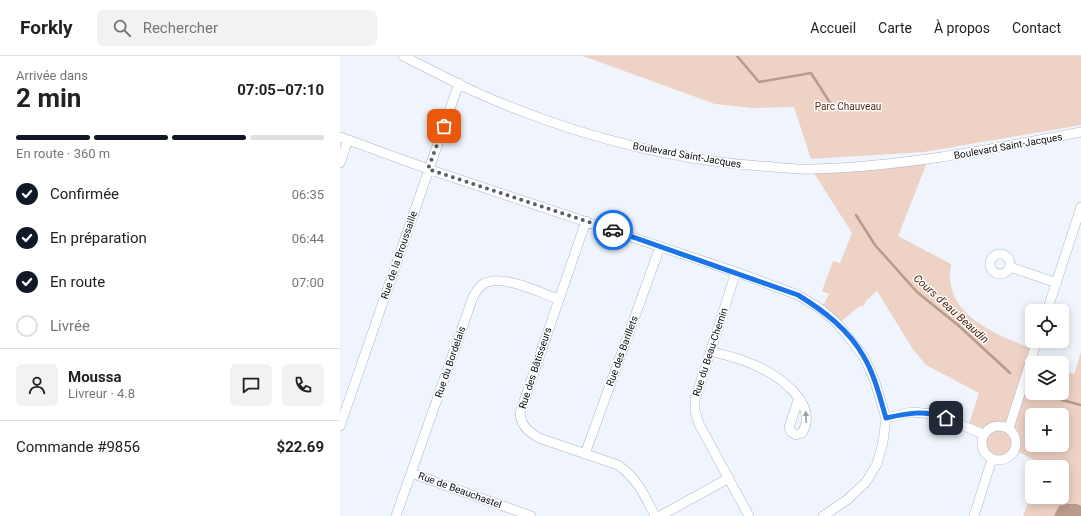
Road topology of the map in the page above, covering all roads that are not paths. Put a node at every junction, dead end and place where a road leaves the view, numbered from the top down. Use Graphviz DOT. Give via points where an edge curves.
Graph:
graph roads {
  1 [pos="403,56"];
  2 [pos="459,84"];
  3 [pos="1081,132"];
  4 [pos="344,139"];
  5 [pos="340,163"];
  6 [pos="428,169"];
  7 [pos="1081,207"];
  8 [pos="586,221"];
  9 [pos="660,247"];
  10 [pos="1010,267"];
  11 [pos="736,272"];
  12 [pos="1057,283"];
  13 [pos="558,299"];
  14 [pos="1050,304"];
  15 [pos="1035,348"];
  16 [pos="711,351"];
  17 [pos="799,398"];
  18 [pos="886,418"];
  19 [pos="340,426"];
  20 [pos="1008,428"];
  21 [pos="983,434"];
  22 [pos="585,454"];
  23 [pos="992,459"];
  24 [pos="411,473"];
  25 [pos="729,478"];
  26 [pos="396,516"];
  27 [pos="531,516"];
  28 [pos="655,516"];
  29 [pos="660,516"];
  30 [pos="749,516"];
  31 [pos="823,516"];
  32 [pos="974,516"];
  1 -- 2 [label="street, Boulevard Saint-Jacques"];
  2 -- 3 [label="street, Boulevard Saint-Jacques" via="503,103 605,139 669,154 737,164 812,170 886,164 978,152"];
  2 -- 6 [label="street, Rue de la Broussaille"];
  4 -- 5 [label="street"];
  4 -- 6 [label="street"];
  6 -- 8 [label="street"];
  6 -- 19 [label="street, Rue de la Broussaille"];
  7 -- 12 [label="street"];
  8 -- 9 [label="street"];
  8 -- 13 [label="street, Rue des Bâtisseurs"];
  9 -- 11 [label="street"];
  9 -- 22 [label="street, Rue des Barillets"];
  10 -- 12 [label="street"];
  11 -- 16 [label="street, Rue du Beau-Chemin"];
  11 -- 18 [label="street" via="798,295 821,309 838,324 864,357"];
  12 -- 14 [label="street"];
  13 -- 22 [label="street, Rue des Bâtisseurs" via="520,413 521,421 539,438"];
  13 -- 24 [label="street, Rue du Bordelais" via="509,282 485,282 478,288"];
  15 -- 20 [label="street"];
  16 -- 17 [label="street" via="753,364 783,382"];
  16 -- 25 [label="street, Rue du Beau-Chemin" via="695,399 695,411 699,424"];
  18 -- 21 [label="street" via="911,412 935,414"];
  18 -- 31 [label="street" via="877,464 866,482 848,499"];
  20 -- 21 [label="street" via="1001,425 992,426"];
  20 -- 23 [label="street" via="1014,433 1015,450 1008,458 999,461"];
  21 -- 23 [label="street" via="981,444 985,454"];
  22 -- 28 [label="street, Rue des Bâtisseurs" via="618,465 626,471 635,479"];
  23 -- 32 [label="street"];
  24 -- 26 [label="street, Rue du Bordelais"];
  24 -- 27 [label="street, Rue de Beauchastel"];
  25 -- 29 [label="street"];
  25 -- 30 [label="street, Rue du Beau-Chemin"];
}
